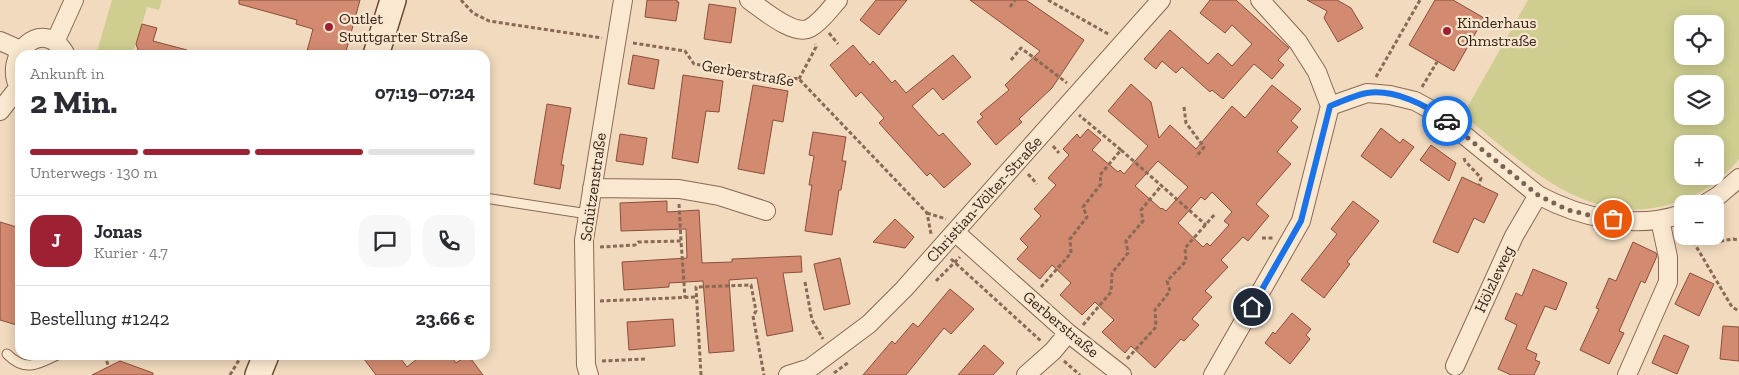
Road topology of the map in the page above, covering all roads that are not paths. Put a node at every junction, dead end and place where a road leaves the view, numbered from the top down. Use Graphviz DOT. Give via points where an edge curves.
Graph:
graph roads {
  1 [pos="74,0"];
  2 [pos="393,0"];
  3 [pos="623,0"];
  4 [pos="749,0"];
  5 [pos="838,0"];
  6 [pos="1161,0"];
  7 [pos="1260,0"];
  8 [pos="8,45"];
  9 [pos="60,48"];
  10 [pos="378,50"];
  11 [pos="15,84"];
  12 [pos="15,94"];
  13 [pos="1330,106"];
  14 [pos="0,111"];
  15 [pos="1739,178"];
  16 [pos="592,188"];
  17 [pos="1538,195"];
  18 [pos="1719,195"];
  19 [pos="490,199"];
  20 [pos="766,210"];
  21 [pos="588,214"];
  22 [pos="1674,216"];
  23 [pos="1660,220"];
  24 [pos="955,232"];
  25 [pos="1070,335"];
  26 [pos="7,354"];
  27 [pos="48,360"];
  28 [pos="264,360"];
  29 [pos="1455,366"];
  30 [pos="587,368"];
  31 [pos="812,372"];
  32 [pos="1119,373"];
  33 [pos="258,375"];
  34 [pos="788,375"];
  35 [pos="1026,375"];
  36 [pos="1213,375"];
  37 [pos="1627,375"];
  1 -- 9 [label="street"];
  2 -- 10 [label="main road"];
  3 -- 16 [label="street, Schützenstraße"];
  4 -- 5 [label="street" via="793,30 809,30"];
  6 -- 24 [label="street, Christian-Völter-Straße"];
  7 -- 13 [label="street" via="1298,42 1317,72"];
  8 -- 9 [label="street" via="40,37"];
  8 -- 11 [label="street" via="9,68"];
  12 -- 14 [label="street"];
  13 -- 17 [label="street" via="1367,93 1414,101 1437,113"];
  13 -- 36 [label="street" via="1301,221"];
  15 -- 18 [label="street"];
  16 -- 20 [label="street" via="679,188"];
  16 -- 21 [label="street, Schützenstraße"];
  17 -- 23 [label="street" via="1568,210 1597,217"];
  17 -- 29 [label="street, Hölzleweg" via="1514,236"];
  19 -- 21 [label="lane"];
  21 -- 30 [label="street, Schützenstraße" via="584,246"];
  22 -- 23 [label="street"];
  23 -- 37 [label="street" via="1668,257 1668,282"];
  24 -- 25 [label="street, Gerberstraße"];
  24 -- 31 [label="street, Christian-Völter-Straße" via="869,324"];
  25 -- 32 [label="street, Gerberstraße"];
  25 -- 35 [label="street"];
  26 -- 27 [label="lane" via="24,366"];
  28 -- 33 [label="main road"];
  31 -- 34 [label="street, Christian-Völter-Straße"];
}
